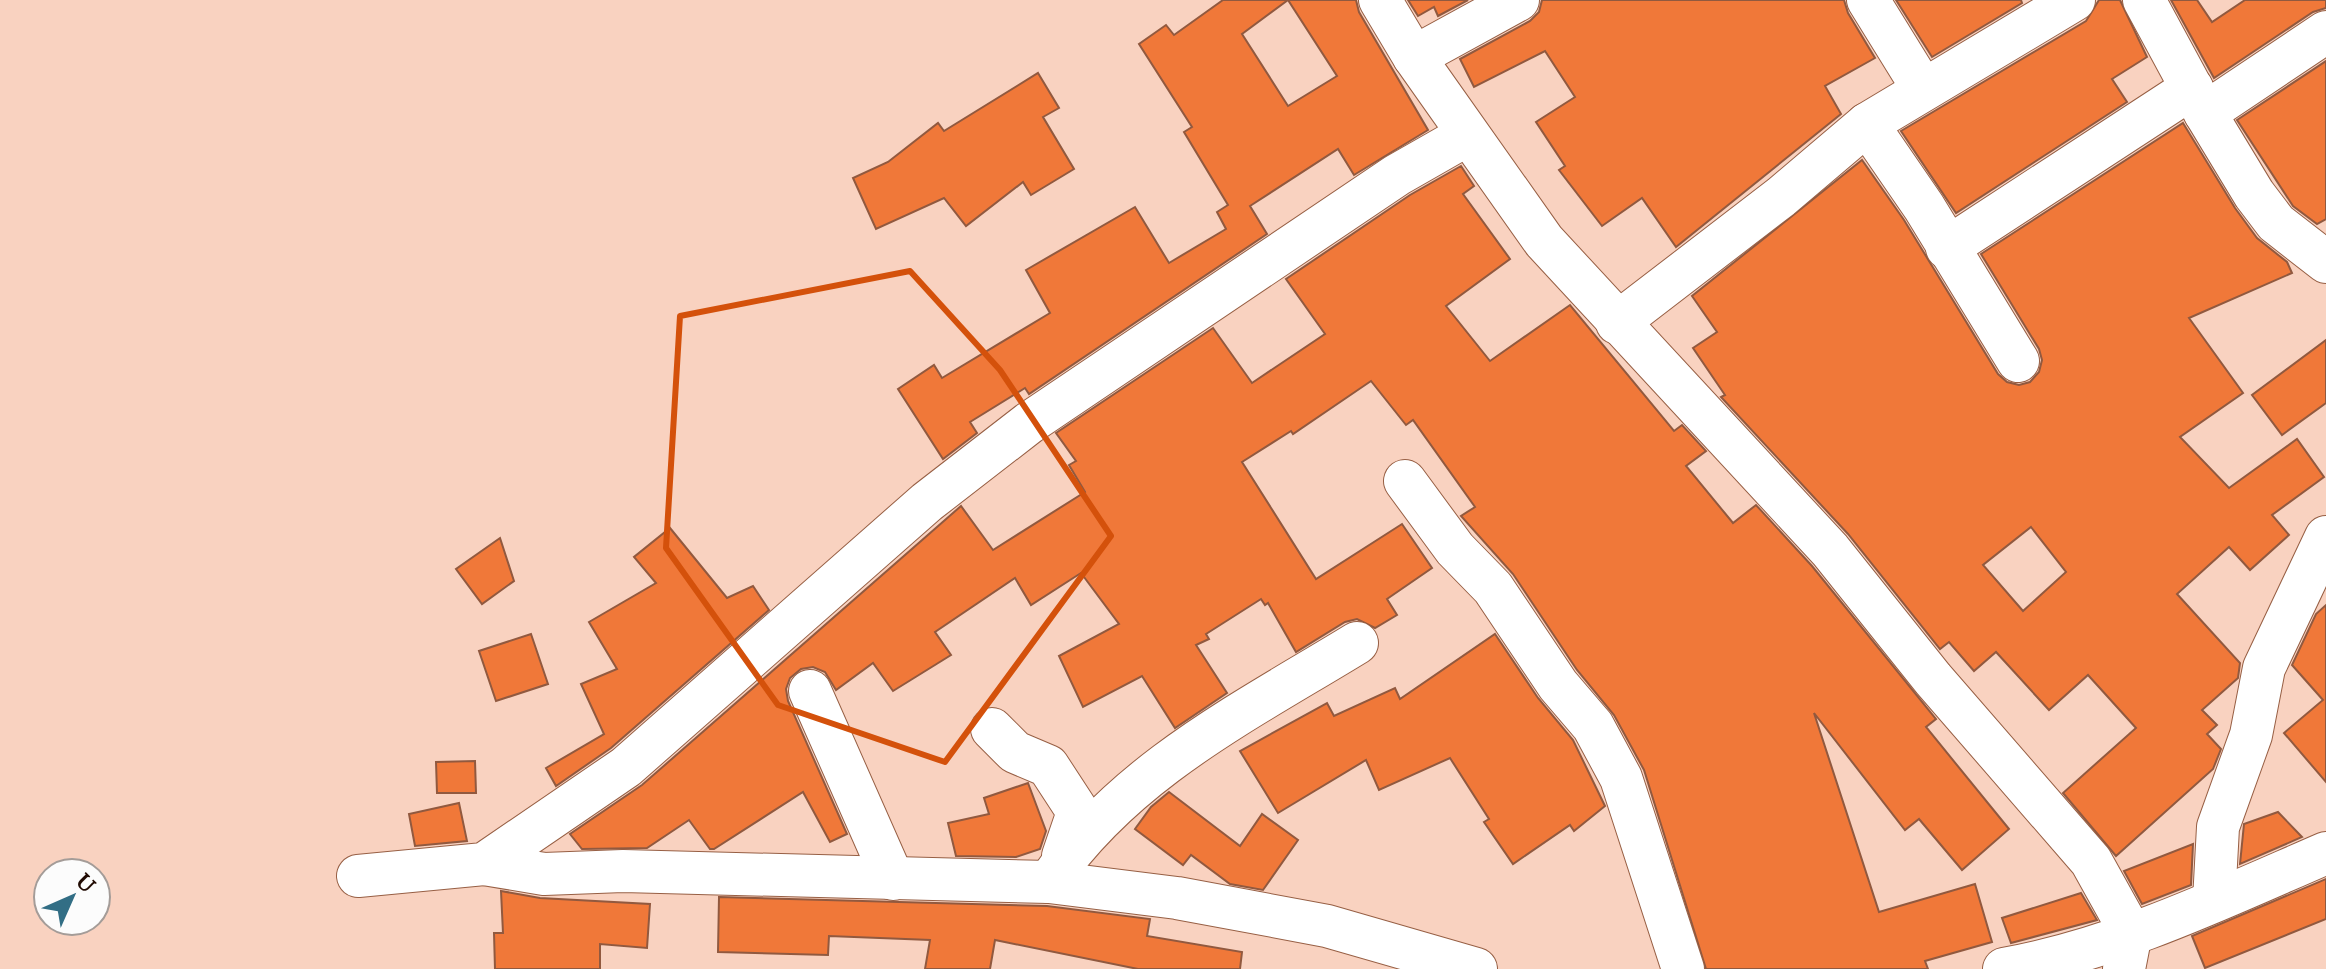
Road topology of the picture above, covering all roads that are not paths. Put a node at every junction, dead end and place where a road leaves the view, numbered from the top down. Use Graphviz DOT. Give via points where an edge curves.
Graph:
graph roads {
  1 [pos="1380,0"];
  2 [pos="1518,0"];
  3 [pos="1868,0"];
  4 [pos="2074,0"];
  5 [pos="2144,0"];
  6 [pos="2326,32"];
  7 [pos="1414,57"];
  8 [pos="1923,89"];
  9 [pos="2199,101"];
  10 [pos="1867,124"];
  11 [pos="1467,135"];
  12 [pos="1947,248"];
  13 [pos="2324,255"];
  14 [pos="1617,323"];
  15 [pos="2018,361"];
  16 [pos="1405,481"];
  17 [pos="2326,537"];
  18 [pos="1357,643"];
  19 [pos="810,691"];
  20 [pos="992,729"];
  21 [pos="2326,853"];
  22 [pos="484,864"];
  23 [pos="1055,873"];
  24 [pos="358,876"];
  25 [pos="893,879"];
  26 [pos="2214,901"];
  27 [pos="2127,951"];
  28 [pos="1476,969"];
  29 [pos="1683,969"];
  30 [pos="2004,969"];
  1 -- 7 [label="street"];
  2 -- 7 [label="street"];
  3 -- 8 [label="street"];
  4 -- 8 [label="street"];
  5 -- 9 [label="street"];
  6 -- 9 [label="street"];
  7 -- 11 [label="street"];
  8 -- 10 [label="street"];
  9 -- 12 [label="street"];
  9 -- 13 [label="street" via="2276,223"];
  10 -- 12 [label="street"];
  10 -- 14 [label="street"];
  11 -- 14 [label="street" via="1544,241"];
  11 -- 22 [label="street" via="1397,175 1029,423 927,502 626,767"];
  12 -- 15 [label="street"];
  14 -- 27 [label="street" via="1830,550 1933,679 2091,861"];
  16 -- 29 [label="street" via="1455,549 1493,588 1558,685 1593,726 1621,778"];
  17 -- 26 [label="street" via="2264,668 2251,735 2218,827"];
  18 -- 23 [label="street" via="1284,684 1137,783"];
  19 -- 25 [label="street"];
  20 -- 23 [label="street" via="1015,752 1048,766 1078,812"];
  21 -- 26 [label="street"];
  22 -- 24 [label="street"];
  22 -- 25 [label="street" via="544,874 623,871"];
  23 -- 25 [label="street"];
  23 -- 28 [label="street" via="1327,926"];
  26 -- 27 [label="street"];
  27 -- 30 [label="street"];
}
